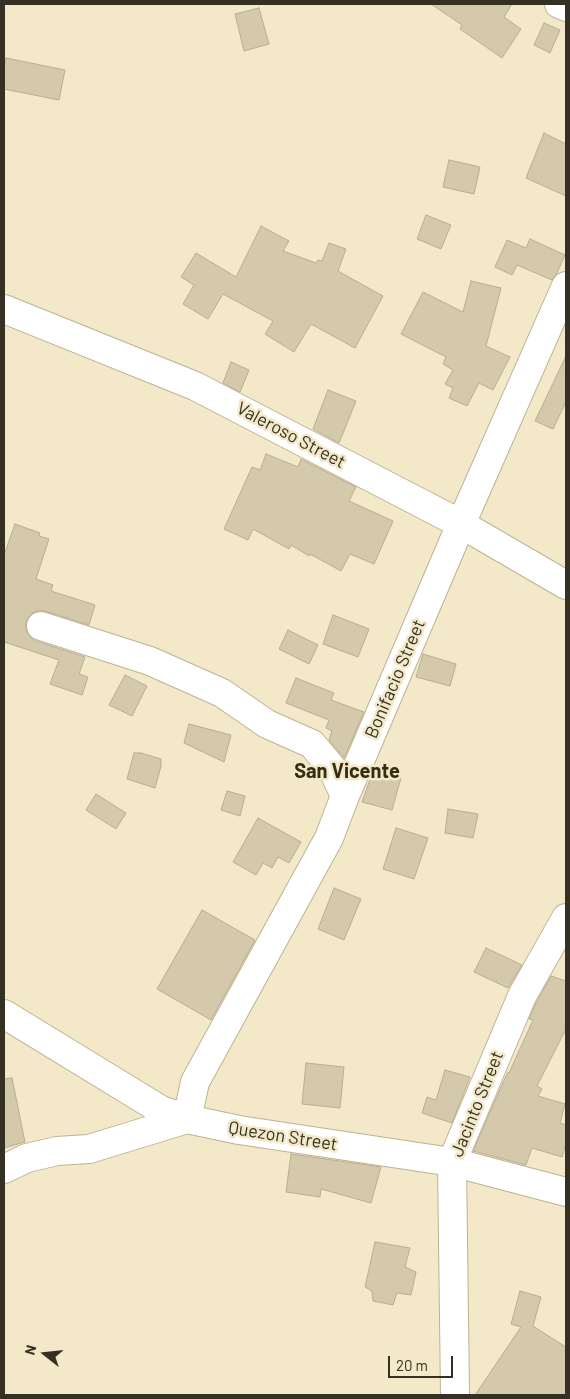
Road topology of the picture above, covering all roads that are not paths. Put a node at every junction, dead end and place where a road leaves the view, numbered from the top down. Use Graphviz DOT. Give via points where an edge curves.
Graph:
graph roads {
  1 [pos="559,4"];
  2 [pos="566,7"];
  3 [pos="566,286"];
  4 [pos="4,309"];
  5 [pos="461,524"];
  6 [pos="566,585"];
  7 [pos="41,626"];
  8 [pos="345,796"];
  9 [pos="566,918"];
  10 [pos="4,1014"];
  11 [pos="187,1119"];
  12 [pos="452,1162"];
  13 [pos="4,1169"];
  14 [pos="566,1192"];
  15 [pos="455,1395"];
  1 -- 2 [label="street"];
  3 -- 5 [label="street, Bonifacio Street"];
  4 -- 5 [label="street, Valeroso Street" via="195,386"];
  5 -- 6 [label="street, Valeroso Street"];
  5 -- 8 [label="street, Bonifacio Street"];
  7 -- 8 [label="street" via="150,661 222,693 267,724 312,744 332,768"];
  8 -- 11 [label="street, Bonifacio Street" via="329,838 195,1082"];
  9 -- 12 [label="street, Jacinto Street" via="522,996"];
  10 -- 11 [label="street" via="161,1110"];
  11 -- 12 [label="street, Quezon Street" via="239,1130"];
  11 -- 13 [label="street, Quezon Street" via="89,1149 57,1151 27,1158"];
  12 -- 14 [label="street, Quezon Street"];
  12 -- 15 [label="street, Jacinto Street"];
}
